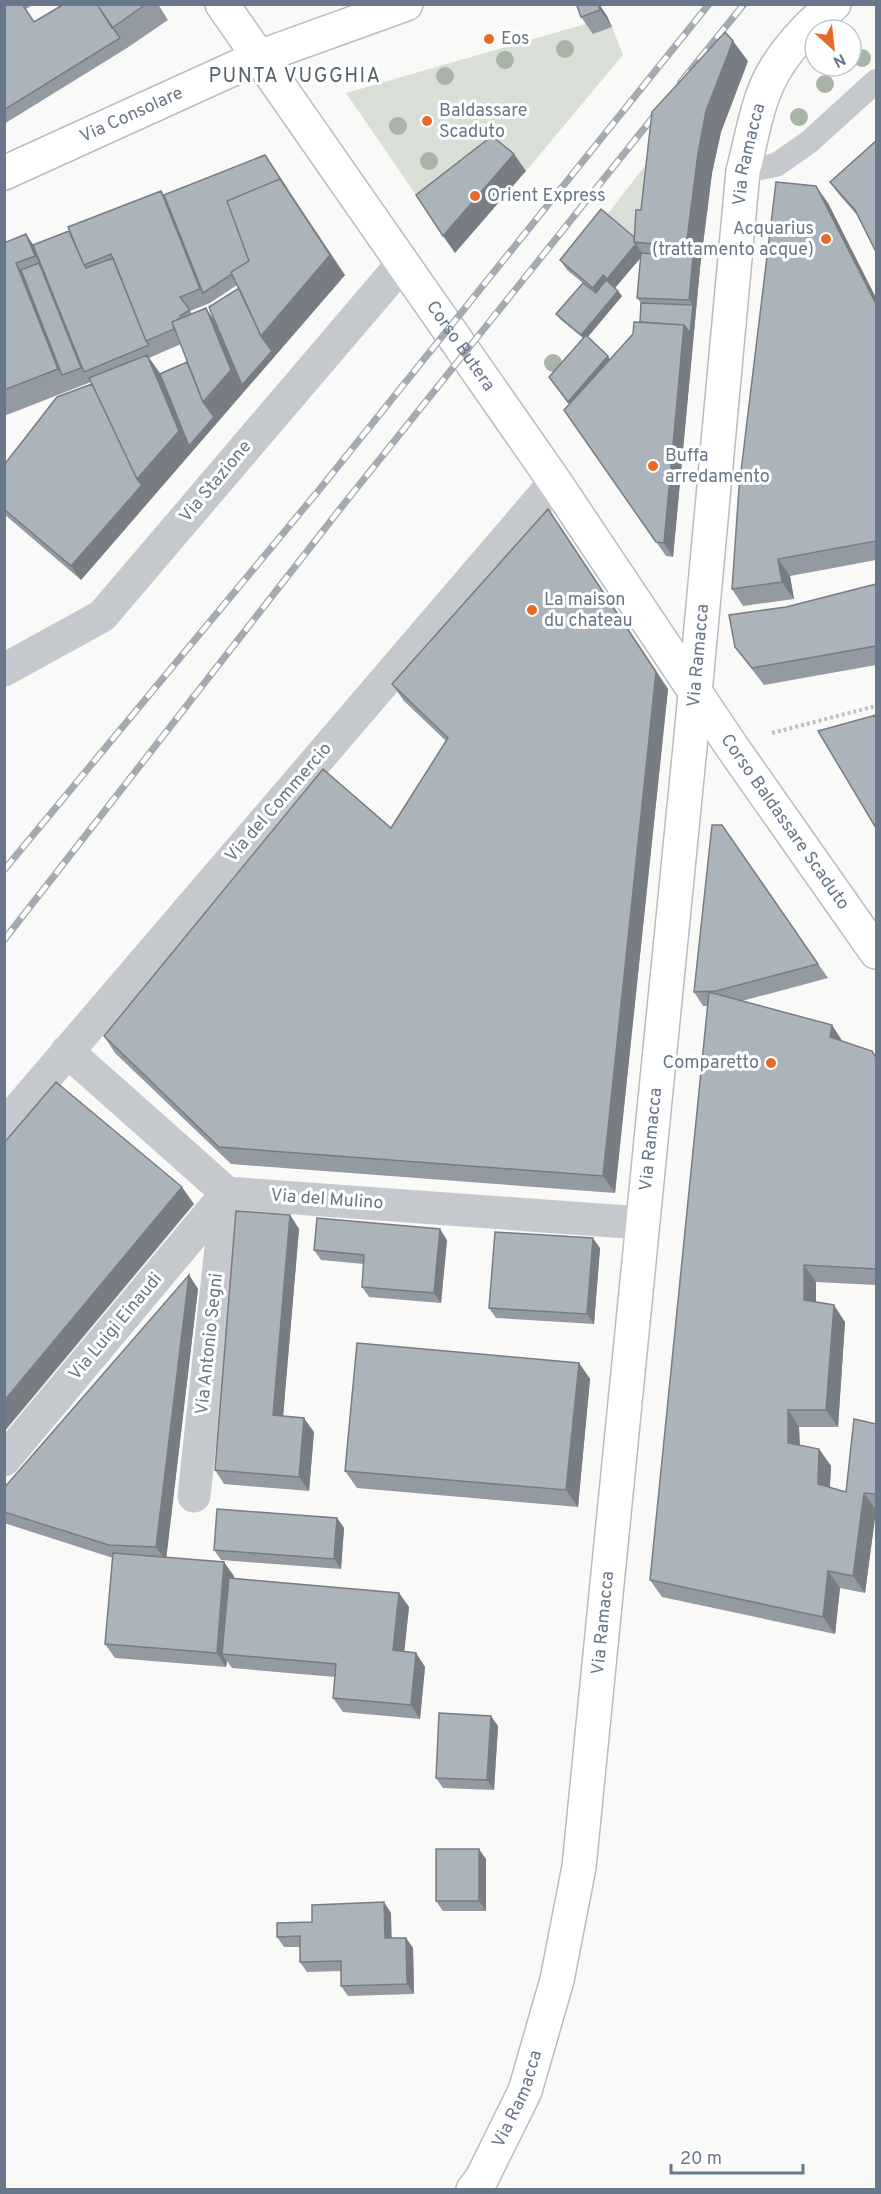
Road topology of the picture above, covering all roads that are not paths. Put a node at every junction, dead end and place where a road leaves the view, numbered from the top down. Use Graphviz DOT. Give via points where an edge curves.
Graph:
graph roads {
  1 [pos="222,4"];
  2 [pos="834,4"];
  3 [pos="389,7"];
  4 [pos="259,57"];
  5 [pos="876,81"];
  6 [pos="743,171"];
  7 [pos="4,173"];
  8 [pos="402,264"];
  9 [pos="555,482"];
  10 [pos="4,670"];
  11 [pos="696,690"];
  12 [pos="876,952"];
  13 [pos="67,1051"];
  14 [pos="4,1126"];
  15 [pos="227,1193"];
  16 [pos="641,1223"];
  17 [pos="4,1460"];
  18 [pos="194,1496"];
  19 [pos="484,2186"];
  1 -- 4 [label="main road, Corso Butera"];
  2 -- 6 [label="main road, Via Ramacca" via="808,26 783,58 763,94"];
  3 -- 4 [label="main road, Via Consolare"];
  4 -- 7 [label="main road, Via Consolare"];
  4 -- 8 [label="main road, Corso Butera"];
  5 -- 6 [label="lane" via="809,142 776,165"];
  6 -- 11 [label="main road, Via Ramacca"];
  8 -- 9 [label="main road, Corso Butera"];
  8 -- 10 [label="street, Via Stazione" via="102,616"];
  9 -- 11 [label="main road, Corso Butera"];
  9 -- 13 [label="street, Via del Commercio"];
  11 -- 12 [label="main road, Corso Baldassare Scaduto"];
  11 -- 16 [label="main road, Via Ramacca"];
  13 -- 14 [label="street, Via del Commercio"];
  13 -- 15 [label="street"];
  15 -- 16 [label="street, Via del Mulino"];
  15 -- 17 [label="street, Via Luigi Einaudi"];
  15 -- 18 [label="street, Via Antonio Segni"];
  16 -- 19 [label="main road, Via Ramacca" via="579,1867 557,1980 525,2091"];
}
